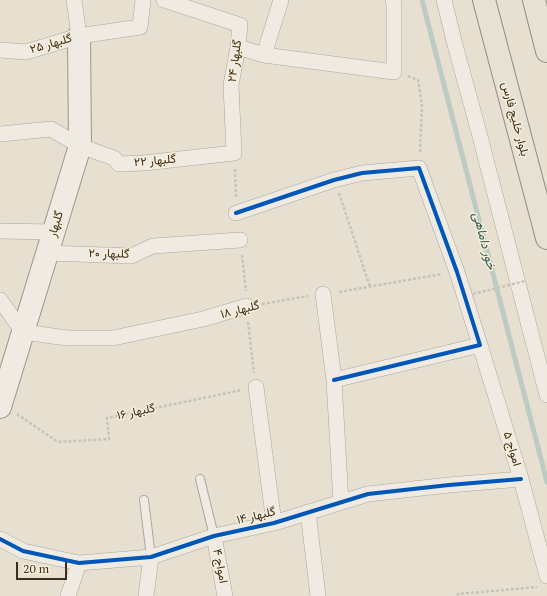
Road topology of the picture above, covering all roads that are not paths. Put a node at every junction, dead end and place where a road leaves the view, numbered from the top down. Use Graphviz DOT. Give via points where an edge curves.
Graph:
graph roads {
  1 [pos="74,0"];
  2 [pos="143,0"];
  3 [pos="164,0"];
  4 [pos="281,0"];
  5 [pos="392,0"];
  6 [pos="444,0"];
  7 [pos="484,0"];
  8 [pos="534,0"];
  9 [pos="79,36"];
  10 [pos="238,47"];
  11 [pos="0,50"];
  12 [pos="547,51"];
  13 [pos="264,55"];
  14 [pos="0,134"];
  15 [pos="80,146"];
  16 [pos="234,152"];
  17 [pos="236,214"];
  18 [pos="0,231"];
  19 [pos="53,232"];
  20 [pos="547,238"];
  21 [pos="240,240"];
  22 [pos="47,252"];
  23 [pos="323,294"];
  24 [pos="0,300"];
  25 [pos="247,306"];
  26 [pos="23,332"];
  27 [pos="480,345"];
  28 [pos="334,380"];
  29 [pos="256,387"];
  30 [pos="547,395"];
  31 [pos="0,405"];
  32 [pos="200,479"];
  33 [pos="521,479"];
  34 [pos="144,500"];
  35 [pos="341,502"];
  36 [pos="308,512"];
  37 [pos="274,523"];
  38 [pos="214,536"];
  39 [pos="0,539"];
  40 [pos="151,556"];
  41 [pos="78,563"];
  42 [pos="543,582"];
  43 [pos="68,596"];
  44 [pos="146,596"];
  45 [pos="225,596"];
  46 [pos="318,596"];
  1 -- 9 [label="street"];
  2 -- 9 [label="street" via="140,27"];
  3 -- 10 [label="street, گلبهار ۲۴" via="240,25"];
  4 -- 13 [label="street"];
  5 -- 13 [label="street" via="394,72"];
  6 -- 30 [label="street"];
  7 -- 20 [label="main road, بلوار خلیج فارس"];
  8 -- 12 [label="main road"];
  9 -- 11 [label="street, گلبهار ۲۵" via="26,52"];
  9 -- 15 [label="street, گلبهار"];
  10 -- 13 [label="street"];
  10 -- 16 [label="street, گلبهار ۲۴" via="231,85"];
  14 -- 15 [label="street" via="51,130"];
  15 -- 16 [label="street, گلبهار ۲۲" via="114,158 120,164"];
  15 -- 19 [label="street, گلبهار"];
  17 -- 27 [label="street, امواج ۵" via="334,180 362,173 419,168 457,272"];
  18 -- 19 [label="street"];
  19 -- 22 [label="street, گلبهار"];
  21 -- 22 [label="street, گلبهار ۲۰" via="153,246 131,256"];
  22 -- 26 [label="street, گلبهار"];
  23 -- 28 [label="street"];
  24 -- 26 [label="street"];
  25 -- 26 [label="street, گلبهار ۱۸" via="203,319 113,338 67,338"];
  26 -- 31 [label="street, گلبهار"];
  27 -- 28 [label="street"];
  27 -- 33 [label="street, امواج ۵"];
  28 -- 35 [label="street"];
  29 -- 37 [label="street"];
  32 -- 38 [label="lane"];
  33 -- 35 [label="street, گلبهار ۱۴" via="368,494"];
  33 -- 42 [label="street, امواج ۵"];
  34 -- 40 [label="lane"];
  35 -- 36 [label="street, گلبهار ۱۴"];
  36 -- 37 [label="street, گلبهار ۱۴"];
  36 -- 46 [label="street"];
  37 -- 38 [label="street, گلبهار ۱۴"];
  38 -- 40 [label="street, گلبهار ۱۴"];
  38 -- 45 [label="street, امواج ۴"];
  39 -- 41 [label="street, گلبهار ۱۴" via="23,551"];
  40 -- 41 [label="street, گلبهار ۱۴"];
  40 -- 44 [label="street"];
  41 -- 43 [label="street"];
}
